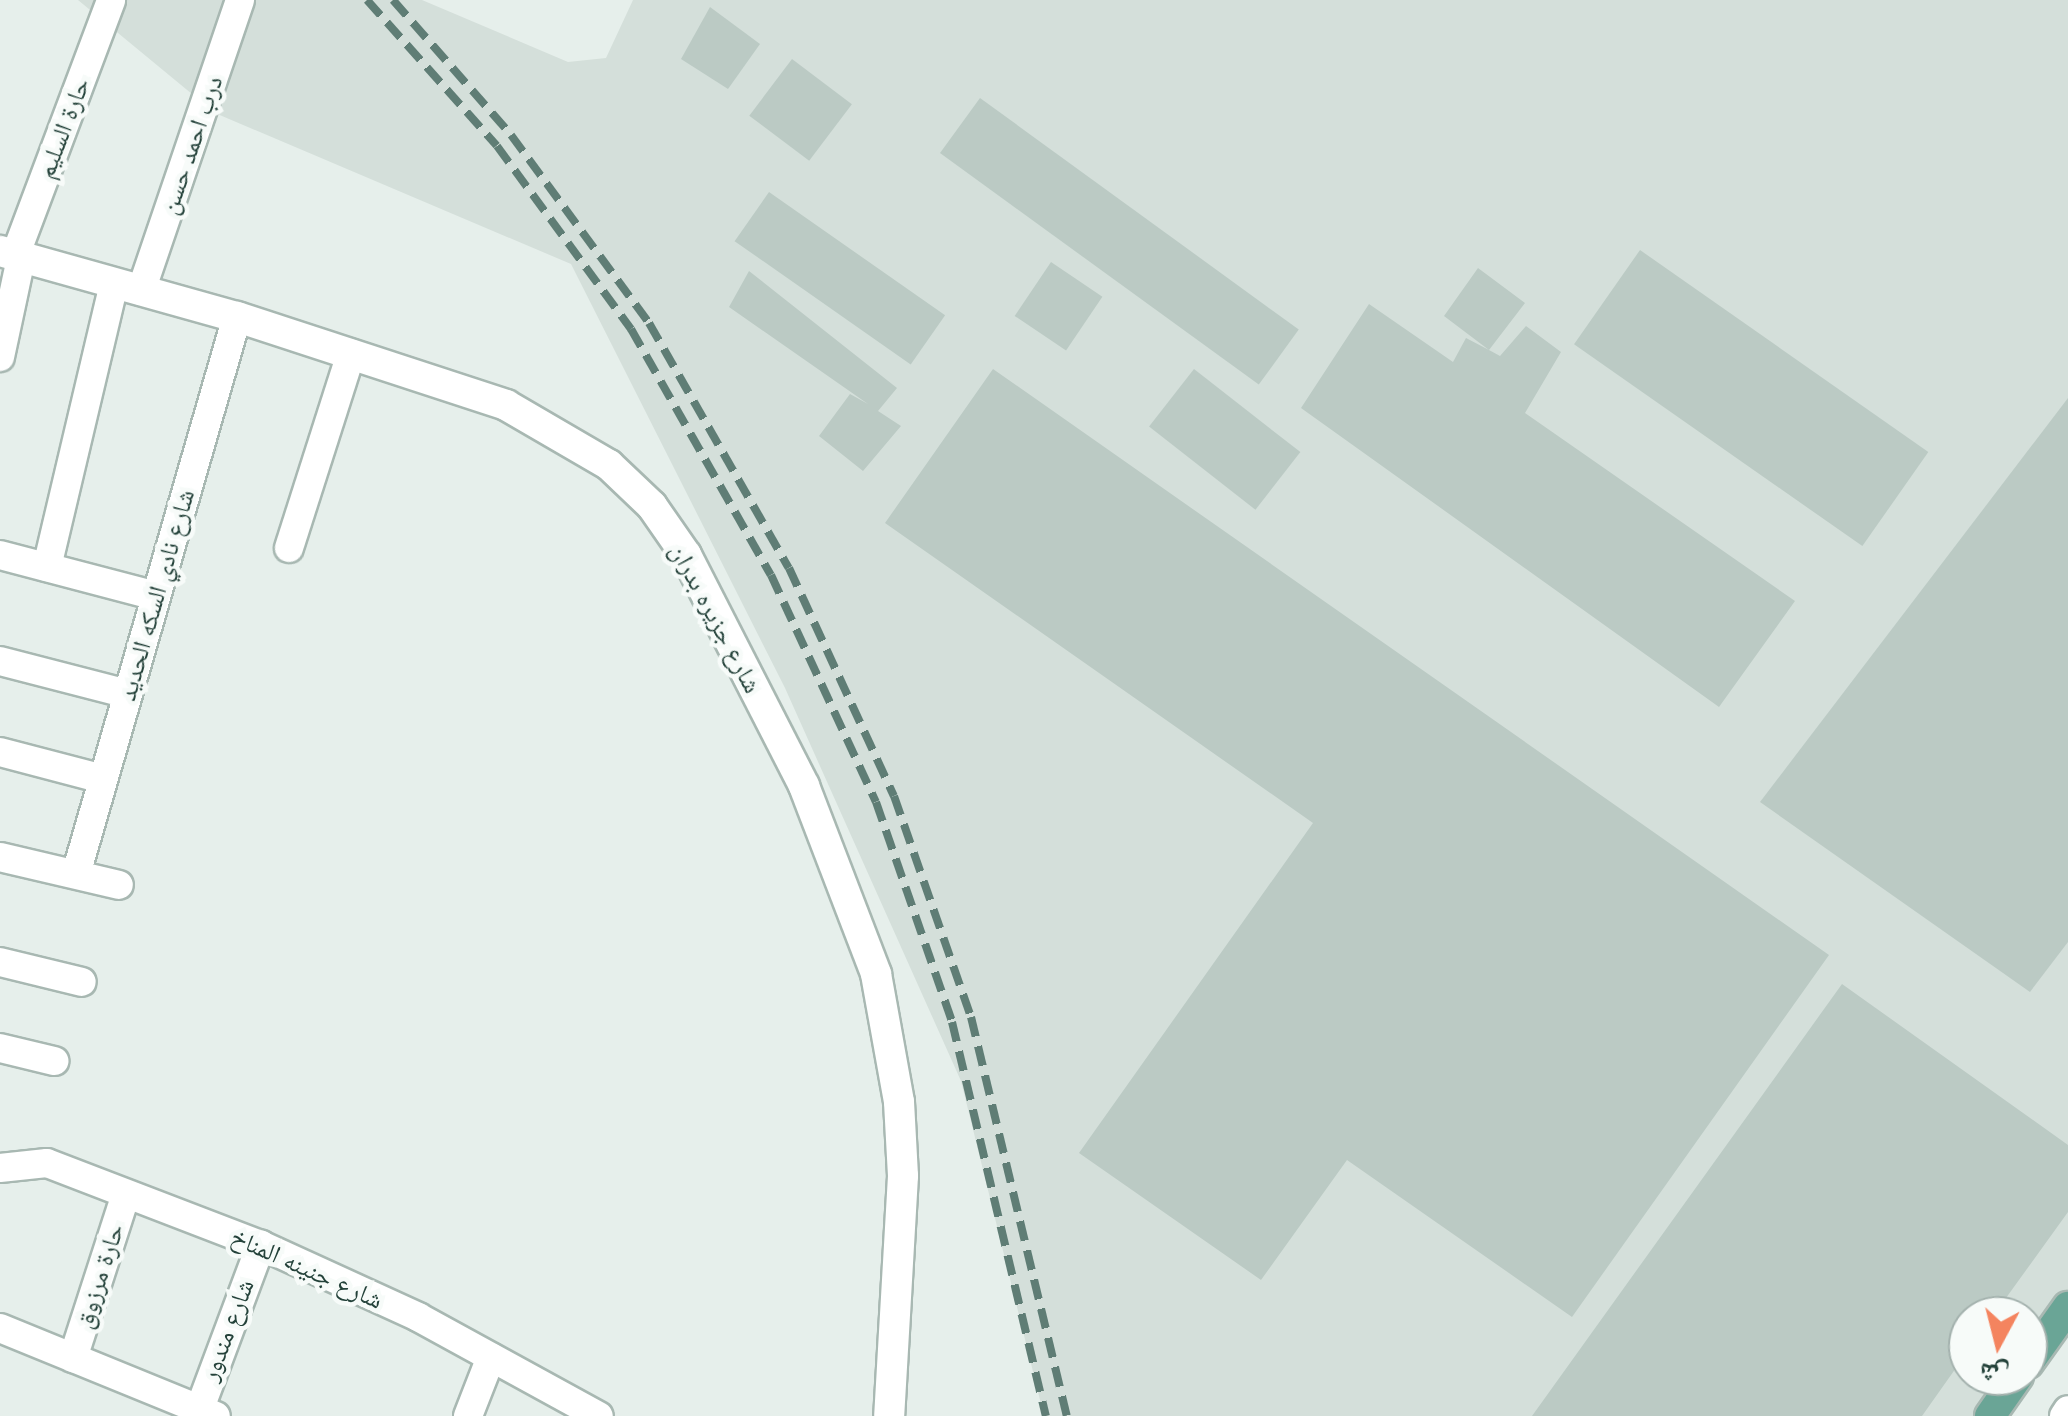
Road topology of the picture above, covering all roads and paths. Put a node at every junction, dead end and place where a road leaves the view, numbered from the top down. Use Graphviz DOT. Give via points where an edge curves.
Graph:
graph roads {
  1 [pos="111,0"];
  2 [pos="240,0"];
  3 [pos="12,255"];
  4 [pos="128,287"];
  5 [pos="237,317"];
  6 [pos="351,354"];
  7 [pos="0,356"];
  8 [pos="289,548"];
  9 [pos="0,555"];
  10 [pos="47,567"];
  11 [pos="156,596"];
  12 [pos="0,661"];
  13 [pos="128,694"];
  14 [pos="0,752"];
  15 [pos="103,780"];
  16 [pos="0,857"];
  17 [pos="76,874"];
  18 [pos="119,886"];
  19 [pos="0,962"];
  20 [pos="82,982"];
  21 [pos="0,1048"];
  22 [pos="54,1062"];
  23 [pos="0,1168"];
  24 [pos="126,1194"];
  25 [pos="261,1245"];
  26 [pos="2068,1306"];
  27 [pos="0,1328"];
  28 [pos="2048,1334"];
  29 [pos="490,1356"];
  30 [pos="73,1358"];
  31 [pos="2068,1410"];
  32 [pos="204,1414"];
  33 [pos="468,1416"];
  34 [pos="599,1416"];
  35 [pos="889,1416"];
  36 [pos="2064,1416"];
  1 -- 3 [label="street, حارة السليم"];
  2 -- 4 [label="street, درب احمد حسن"];
  3 -- 4 [label="street, شارع جزيره بدران"];
  3 -- 7 [label="street, حارة السليم"];
  4 -- 5 [label="street, شارع جزيره بدران"];
  4 -- 10 [label="street, درب احمد حسن"];
  5 -- 6 [label="street, شارع جزيره بدران"];
  5 -- 11 [label="street, شارع نادي السكه الحديد"];
  6 -- 8 [label="street"];
  6 -- 35 [label="street, شارع جزيره بدران" via="506,405 610,464 686,555 804,786 876,974 900,1102 903,1176"];
  9 -- 10 [label="street"];
  10 -- 11 [label="street"];
  11 -- 13 [label="street, شارع نادي السكه الحديد"];
  12 -- 13 [label="street"];
  13 -- 15 [label="street, شارع نادي السكه الحديد"];
  14 -- 15 [label="street"];
  15 -- 17 [label="street, شارع نادي السكه الحديد"];
  16 -- 17 [label="street"];
  17 -- 18 [label="street"];
  19 -- 20 [label="street"];
  21 -- 22 [label="street"];
  23 -- 24 [label="street, شارع جنينه المناخ" via="47,1163"];
  24 -- 25 [label="street, شارع جنينه المناخ"];
  24 -- 30 [label="street, حارة مرزوق"];
  25 -- 29 [label="street, شارع جنينه المناخ"];
  25 -- 32 [label="street, شارع مندور"];
  26 -- 28 [label="main road"];
  27 -- 30 [label="street"];
  29 -- 33 [label="street"];
  29 -- 34 [label="street, شارع جنينه المناخ"];
  30 -- 32 [label="street"];
  31 -- 36 [label="street"];
}
